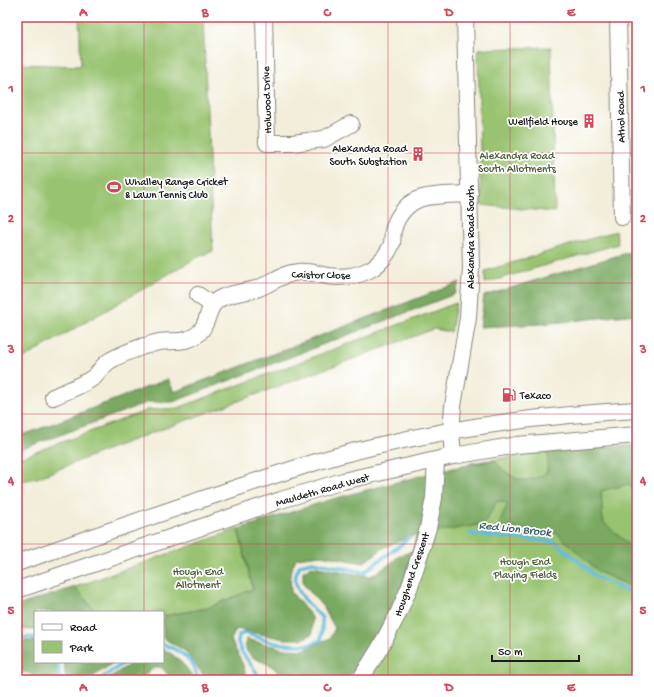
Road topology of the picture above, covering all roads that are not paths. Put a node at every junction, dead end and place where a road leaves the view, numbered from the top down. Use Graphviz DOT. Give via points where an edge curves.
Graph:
graph roads {
  1 [pos="264,17"];
  2 [pos="465,17"];
  3 [pos="618,17"];
  4 [pos="351,124"];
  5 [pos="470,194"];
  6 [pos="622,217"];
  7 [pos="198,295"];
  8 [pos="212,305"];
  9 [pos="53,397"];
  10 [pos="637,410"];
  11 [pos="451,430"];
  12 [pos="637,435"];
  13 [pos="453,456"];
  14 [pos="436,460"];
  15 [pos="17,563"];
  16 [pos="17,590"];
  17 [pos="360,680"];
  1 -- 4 [label="street, Holwood Drive" via="267,143 292,144 324,139"];
  2 -- 5 [label="street, Alexandra Road South"];
  3 -- 6 [label="street, Athol Road"];
  5 -- 8 [label="street, Caistor Close" via="420,199 408,204 393,229 392,243 387,252 380,262 369,270 344,276 299,272 286,274 258,288 221,298"];
  5 -- 11 [label="street, Alexandra Road South" via="471,268 468,318"];
  7 -- 8 [label="street"];
  8 -- 9 [label="street" via="199,333 177,342 160,342 145,346 110,360 94,377"];
  10 -- 11 [label="street" via="587,413"];
  11 -- 13 [label="street, Alexandra Road South"];
  11 -- 15 [label="street" via="371,447 280,473"];
  12 -- 13 [label="street, Mauldeth Road West" via="518,445"];
  13 -- 14 [label="street, Mauldeth Road West"];
  14 -- 16 [label="street, Mauldeth Road West" via="343,481 281,500"];
  14 -- 17 [label="street, Houghend Crescent" via="434,498 420,555 398,614"];
}
